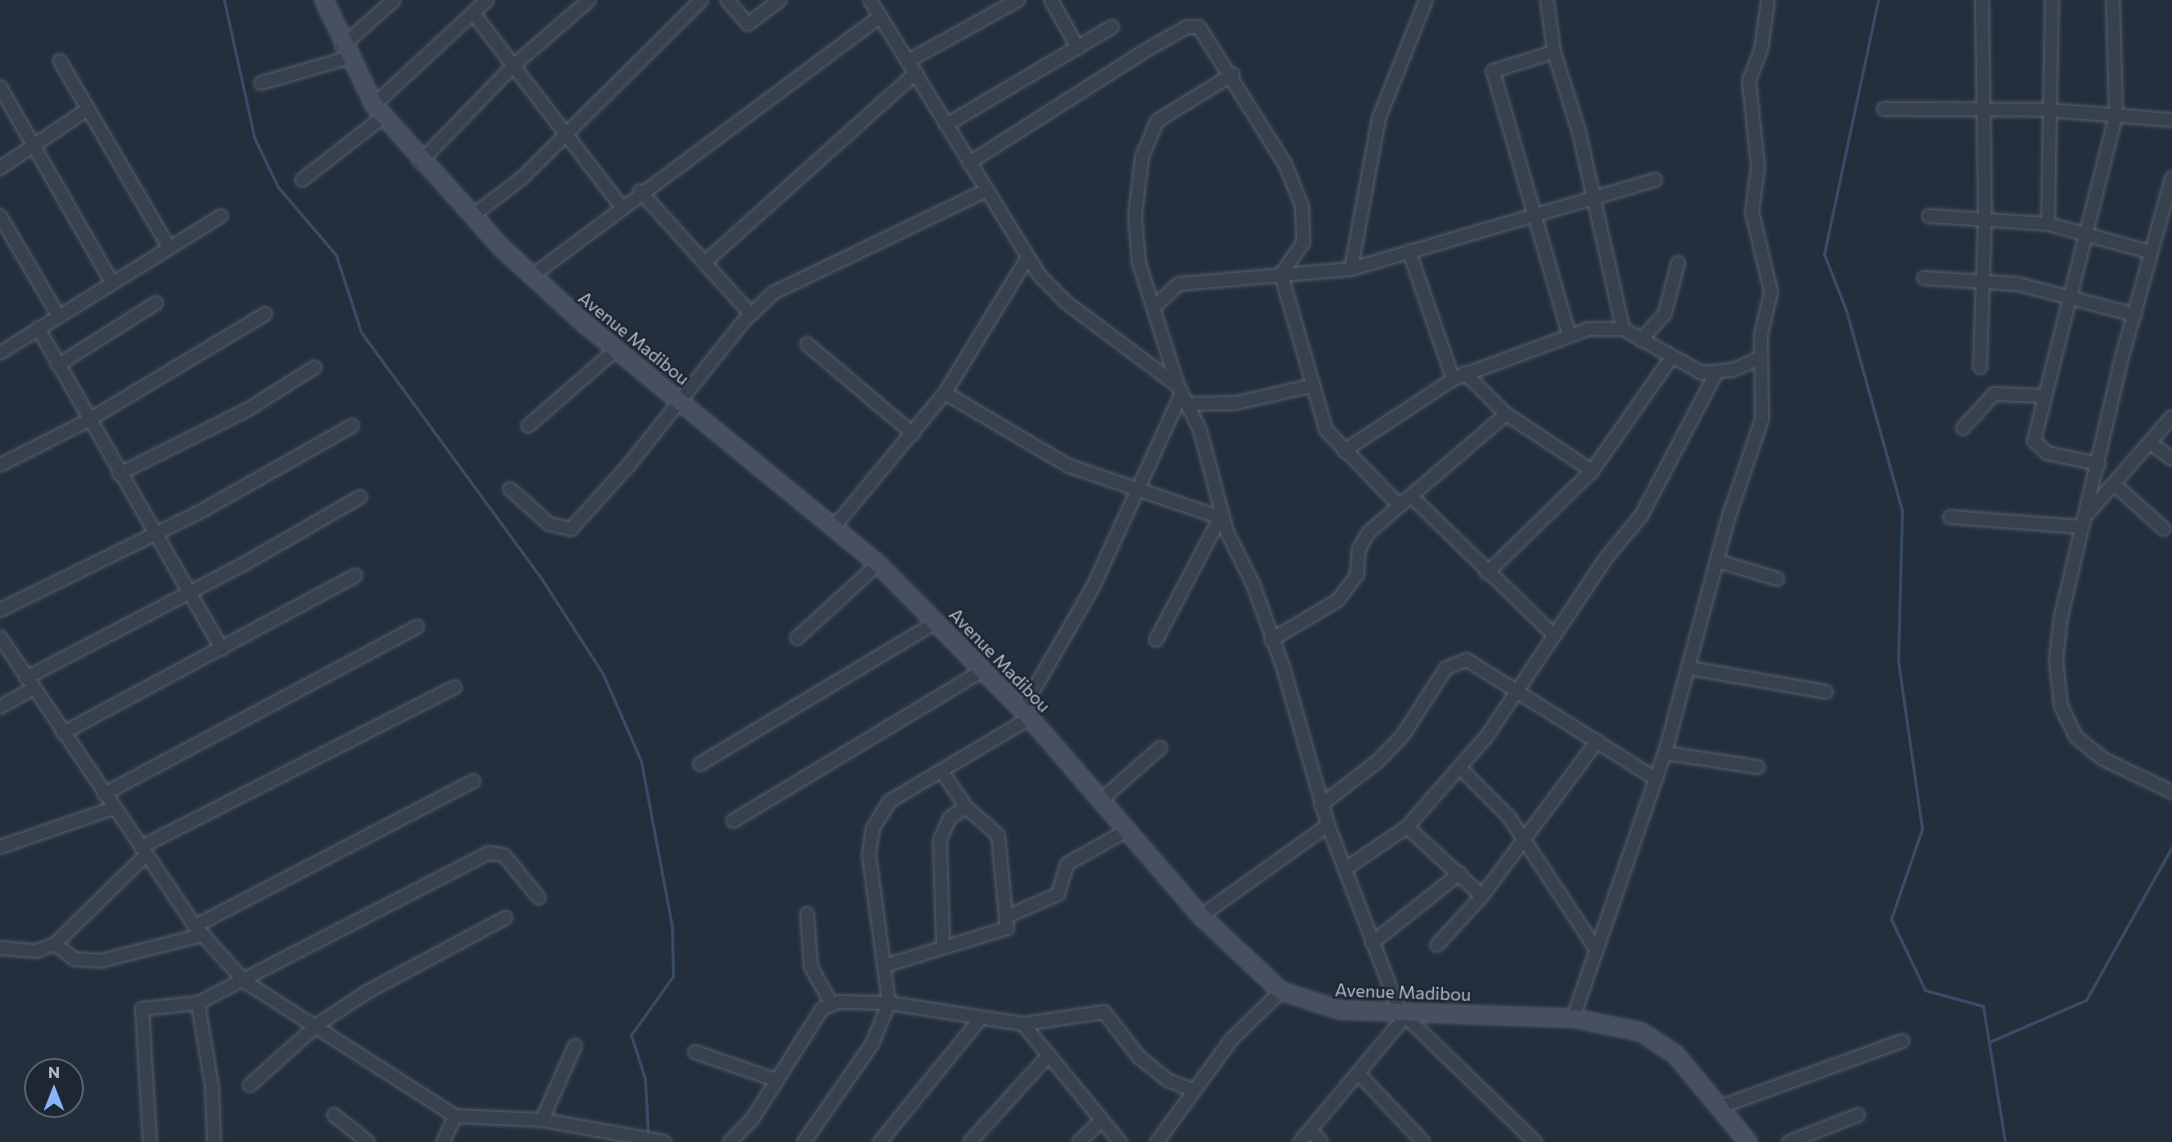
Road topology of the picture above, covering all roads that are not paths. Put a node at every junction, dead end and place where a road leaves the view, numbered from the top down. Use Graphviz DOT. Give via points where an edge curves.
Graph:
graph roads {
  1 [pos="324,0"];
  2 [pos="394,0"];
  3 [pos="487,0"];
  4 [pos="589,0"];
  5 [pos="701,0"];
  6 [pos="727,0"];
  7 [pos="780,0"];
  8 [pos="1018,0"];
  9 [pos="1051,0"];
  10 [pos="1426,0"];
  11 [pos="1547,0"];
  12 [pos="1768,0"];
  13 [pos="1982,0"];
  14 [pos="2052,0"];
  15 [pos="2113,0"];
  16 [pos="874,2"];
  17 [pos="473,14"];
  18 [pos="880,17"];
  19 [pos="1112,27"];
  20 [pos="1078,48"];
  21 [pos="344,52"];
  22 [pos="1554,52"];
  23 [pos="60,61"];
  24 [pos="908,61"];
  25 [pos="514,65"];
  26 [pos="916,73"];
  27 [pos="1233,74"];
  28 [pos="261,83"];
  29 [pos="0,87"];
  30 [pos="88,109"];
  31 [pos="1884,109"];
  32 [pos="1983,110"];
  33 [pos="2048,110"];
  34 [pos="378,111"];
  35 [pos="2116,115"];
  36 [pos="2172,120"];
  37 [pos="946,124"];
  38 [pos="567,132"];
  39 [pos="34,145"];
  40 [pos="420,162"];
  41 [pos="969,163"];
  42 [pos="0,168"];
  43 [pos="2172,178"];
  44 [pos="302,180"];
  45 [pos="1655,180"];
  46 [pos="640,191"];
  47 [pos="985,191"];
  48 [pos="1594,198"];
  49 [pos="621,206"];
  50 [pos="1534,214"];
  51 [pos="0,216"];
  52 [pos="221,216"];
  53 [pos="472,216"];
  54 [pos="1929,216"];
  55 [pos="1985,218"];
  56 [pos="2048,224"];
  57 [pos="2089,232"];
  58 [pos="168,246"];
  59 [pos="1409,251"];
  60 [pos="2150,252"];
  61 [pos="1028,257"];
  62 [pos="704,263"];
  63 [pos="1678,263"];
  64 [pos="1351,270"];
  65 [pos="1281,274"];
  66 [pos="532,276"];
  67 [pos="1924,278"];
  68 [pos="111,280"];
  69 [pos="1982,280"];
  70 [pos="2072,295"];
  71 [pos="156,303"];
  72 [pos="1154,307"];
  73 [pos="750,313"];
  74 [pos="265,314"];
  75 [pos="58,315"];
  76 [pos="2135,315"];
  77 [pos="38,328"];
  78 [pos="1623,329"];
  79 [pos="1569,335"];
  80 [pos="1641,340"];
  81 [pos="807,344"];
  82 [pos="618,348"];
  83 [pos="1,351"];
  84 [pos="1671,358"];
  85 [pos="1760,358"];
  86 [pos="58,365"];
  87 [pos="315,366"];
  88 [pos="1980,368"];
  89 [pos="1465,373"];
  90 [pos="1716,373"];
  91 [pos="1453,379"];
  92 [pos="1311,386"];
  93 [pos="945,393"];
  94 [pos="1182,394"];
  95 [pos="2044,396"];
  96 [pos="681,401"];
  97 [pos="1506,414"];
  98 [pos="2172,417"];
  99 [pos="87,421"];
  100 [pos="352,426"];
  101 [pos="528,426"];
  102 [pos="1963,428"];
  103 [pos="913,434"];
  104 [pos="2150,443"];
  105 [pos="1344,451"];
  106 [pos="2172,459"];
  107 [pos="2099,464"];
  108 [pos="0,465"];
  109 [pos="1592,471"];
  110 [pos="119,474"];
  111 [pos="2114,484"];
  112 [pos="510,489"];
  113 [pos="1138,491"];
  114 [pos="1411,496"];
  115 [pos="360,497"];
  116 [pos="1399,505"];
  117 [pos="2088,513"];
  118 [pos="1950,517"];
  119 [pos="1221,518"];
  120 [pos="834,527"];
  121 [pos="2083,527"];
  122 [pos="2164,529"];
  123 [pos="155,535"];
  124 [pos="1717,561"];
  125 [pos="878,564"];
  126 [pos="1487,573"];
  127 [pos="355,576"];
  128 [pos="1777,579"];
  129 [pos="189,592"];
  130 [pos="0,610"];
  131 [pos="936,622"];
  132 [pos="417,627"];
  133 [pos="1554,634"];
  134 [pos="0,638"];
  135 [pos="797,638"];
  136 [pos="1156,640"];
  137 [pos="1271,640"];
  138 [pos="222,649"];
  139 [pos="1689,668"];
  140 [pos="983,670"];
  141 [pos="26,678"];
  142 [pos="455,687"];
  143 [pos="1517,688"];
  144 [pos="33,689"];
  145 [pos="1826,692"];
  146 [pos="0,707"];
  147 [pos="1026,714"];
  148 [pos="63,733"];
  149 [pos="1597,741"];
  150 [pos="1160,748"];
  151 [pos="1665,753"];
  152 [pos="700,764"];
  153 [pos="1758,767"];
  154 [pos="1461,769"];
  155 [pos="944,773"];
  156 [pos="1656,779"];
  157 [pos="473,780"];
  158 [pos="2172,792"];
  159 [pos="104,795"];
  160 [pos="1101,800"];
  161 [pos="1321,805"];
  162 [pos="966,807"];
  163 [pos="114,808"];
  164 [pos="733,821"];
  165 [pos="1328,825"];
  166 [pos="1407,827"];
  167 [pos="1126,831"];
  168 [pos="1523,842"];
  169 [pos="0,847"];
  170 [pos="144,851"];
  171 [pos="1346,869"];
  172 [pos="1460,873"];
  173 [pos="1482,896"];
  174 [pos="539,898"];
  175 [pos="807,914"];
  176 [pos="1008,916"];
  177 [pos="1201,916"];
  178 [pos="504,918"];
  179 [pos="199,931"];
  180 [pos="943,943"];
  181 [pos="1372,943"];
  182 [pos="56,944"];
  183 [pos="1437,945"];
  184 [pos="0,948"];
  185 [pos="1596,949"];
  186 [pos="887,965"];
  187 [pos="244,981"];
  188 [pos="1281,992"];
  189 [pos="198,1003"];
  190 [pos="831,1003"];
  191 [pos="890,1003"];
  192 [pos="1401,1014"];
  193 [pos="1573,1018"];
  194 [pos="980,1020"];
  195 [pos="1023,1024"];
  196 [pos="317,1025"];
  197 [pos="1902,1041"];
  198 [pos="574,1046"];
  199 [pos="695,1052"];
  200 [pos="1047,1057"];
  201 [pos="1359,1074"];
  202 [pos="776,1080"];
  203 [pos="250,1085"];
  204 [pos="1191,1089"];
  205 [pos="1720,1107"];
  206 [pos="333,1115"];
  207 [pos="1858,1115"];
  208 [pos="455,1116"];
  209 [pos="542,1120"];
  210 [pos="1101,1121"];
  211 [pos="1310,1130"];
  212 [pos="150,1142"];
  213 [pos="214,1142"];
  214 [pos="368,1142"];
  215 [pos="443,1142"];
  216 [pos="664,1142"];
  217 [pos="730,1142"];
  218 [pos="804,1142"];
  219 [pos="880,1142"];
  220 [pos="970,1142"];
  221 [pos="1079,1142"];
  222 [pos="1120,1142"];
  223 [pos="1156,1142"];
  224 [pos="1300,1142"];
  225 [pos="1320,1142"];
  226 [pos="1423,1142"];
  227 [pos="1535,1142"];
  228 [pos="1749,1142"];
  229 [pos="1788,1142"];
  1 -- 21 [label="street, Avenue Madibou"];
  2 -- 21 [label="street"];
  3 -- 17 [label="street"];
  4 -- 25 [label="street"];
  5 -- 38 [label="street"];
  6 -- 7 [label="street" via="748,24"];
  8 -- 24 [label="street"];
  9 -- 20 [label="street"];
  10 -- 64 [label="street" via="1379,118"];
  11 -- 22 [label="street"];
  12 -- 85 [label="street" via="1761,50 1749,81 1758,167 1752,212 1771,292"];
  13 -- 32 [label="street"];
  14 -- 33 [label="street"];
  15 -- 35 [label="street"];
  16 -- 18 [label="street"];
  17 -- 25 [label="street"];
  17 -- 34 [label="street"];
  18 -- 24 [label="street"];
  18 -- 46 [label="street"];
  19 -- 20 [label="street"];
  20 -- 37 [label="street"];
  21 -- 28 [label="street"];
  21 -- 34 [label="street, Avenue Madibou"];
  22 -- 48 [label="street"];
  22 -- 50 [label="street" via="1493,71"];
  23 -- 30 [label="street"];
  24 -- 26 [label="street"];
  25 -- 38 [label="street"];
  25 -- 40 [label="street"];
  26 -- 37 [label="street"];
  26 -- 62 [label="street" via="810,162"];
  27 -- 41 [label="street" via="1204,32 1187,27"];
  27 -- 65 [label="street" via="1285,165 1305,218 1303,243"];
  27 -- 72 [label="street" via="1156,121 1146,141 1136,193 1136,241"];
  29 -- 39 [label="street"];
  30 -- 39 [label="street"];
  30 -- 58 [label="street"];
  31 -- 32 [label="street"];
  32 -- 33 [label="street"];
  32 -- 55 [label="street"];
  33 -- 35 [label="street"];
  33 -- 56 [label="street"];
  34 -- 40 [label="street, Avenue Madibou"];
  34 -- 44 [label="street"];
  35 -- 36 [label="street"];
  35 -- 57 [label="street"];
  37 -- 41 [label="street"];
  38 -- 49 [label="street"];
  38 -- 53 [label="street" via="522,178"];
  39 -- 42 [label="street"];
  39 -- 68 [label="street"];
  40 -- 53 [label="street, Avenue Madibou"];
  41 -- 47 [label="street"];
  43 -- 60 [label="street"];
  45 -- 48 [label="street"];
  46 -- 49 [label="street"];
  46 -- 62 [label="street"];
  47 -- 61 [label="street"];
  47 -- 73 [label="street" via="797,278"];
  48 -- 50 [label="street"];
  48 -- 78 [label="street"];
  49 -- 66 [label="street"];
  50 -- 59 [label="street"];
  50 -- 79 [label="street"];
  51 -- 75 [label="street"];
  52 -- 58 [label="street"];
  53 -- 66 [label="street, Avenue Madibou"];
  54 -- 55 [label="street"];
  55 -- 56 [label="street"];
  55 -- 69 [label="street"];
  56 -- 57 [label="street"];
  57 -- 60 [label="street"];
  57 -- 70 [label="street"];
  58 -- 68 [label="street"];
  59 -- 64 [label="street"];
  59 -- 91 [label="street"];
  60 -- 76 [label="street"];
  61 -- 93 [label="street"];
  61 -- 94 [label="street" via="1067,303"];
  62 -- 73 [label="street"];
  63 -- 80 [label="street" via="1665,313"];
  64 -- 65 [label="street"];
  65 -- 72 [label="street" via="1179,284"];
  65 -- 92 [label="street"];
  66 -- 82 [label="street, Avenue Madibou"];
  67 -- 69 [label="street"];
  68 -- 75 [label="street"];
  69 -- 70 [label="street"];
  69 -- 88 [label="street"];
  70 -- 76 [label="street"];
  70 -- 95 [label="street"];
  71 -- 86 [label="street"];
  72 -- 94 [label="street"];
  73 -- 96 [label="street"];
  74 -- 99 [label="street"];
  75 -- 77 [label="street"];
  76 -- 107 [label="street"];
  77 -- 83 [label="street"];
  77 -- 86 [label="street"];
  78 -- 79 [label="street" via="1604,327"];
  78 -- 80 [label="street"];
  79 -- 89 [label="street"];
  80 -- 84 [label="street"];
  81 -- 103 [label="street"];
  82 -- 96 [label="street, Avenue Madibou"];
  82 -- 101 [label="street"];
  84 -- 90 [label="street"];
  84 -- 109 [label="street"];
  85 -- 90 [label="street"];
  85 -- 124 [label="street" via="1762,419"];
  86 -- 99 [label="street"];
  87 -- 110 [label="street" via="247,410"];
  89 -- 91 [label="street"];
  89 -- 97 [label="street"];
  90 -- 133 [label="street" via="1641,516"];
  91 -- 105 [label="street"];
  92 -- 94 [label="street" via="1236,403"];
  92 -- 105 [label="street" via="1326,430"];
  93 -- 103 [label="street"];
  93 -- 113 [label="street" via="1044,456"];
  94 -- 113 [label="street"];
  94 -- 119 [label="street" via="1208,454"];
  95 -- 102 [label="street" via="1994,394"];
  95 -- 107 [label="street" via="2036,449"];
  96 -- 112 [label="street" via="571,529 549,524"];
  96 -- 120 [label="street, Avenue Madibou"];
  97 -- 109 [label="street"];
  97 -- 114 [label="street"];
  98 -- 104 [label="street"];
  99 -- 108 [label="street"];
  99 -- 110 [label="street"];
  100 -- 123 [label="street"];
  103 -- 120 [label="street"];
  104 -- 106 [label="street"];
  104 -- 111 [label="street"];
  105 -- 116 [label="street"];
  107 -- 117 [label="street"];
  109 -- 126 [label="street"];
  110 -- 123 [label="street"];
  111 -- 117 [label="street"];
  111 -- 122 [label="street"];
  113 -- 119 [label="street"];
  113 -- 147 [label="street"];
  114 -- 116 [label="street"];
  114 -- 126 [label="street"];
  115 -- 129 [label="street"];
  116 -- 137 [label="street" via="1362,542 1351,587 1322,613"];
  117 -- 121 [label="street"];
  118 -- 121 [label="street"];
  119 -- 136 [label="street"];
  119 -- 137 [label="street"];
  120 -- 125 [label="street, Avenue Madibou"];
  121 -- 158 [label="street" via="2057,638 2061,706 2067,724 2088,748"];
  123 -- 129 [label="street"];
  123 -- 130 [label="street"];
  124 -- 128 [label="street"];
  124 -- 139 [label="street"];
  125 -- 131 [label="street, Avenue Madibou"];
  125 -- 135 [label="street"];
  126 -- 133 [label="street"];
  127 -- 138 [label="street"];
  129 -- 138 [label="street"];
  129 -- 141 [label="street"];
  131 -- 140 [label="street, Avenue Madibou"];
  131 -- 152 [label="street"];
  132 -- 159 [label="street"];
  133 -- 143 [label="street"];
  134 -- 141 [label="street"];
  137 -- 161 [label="street"];
  138 -- 148 [label="street"];
  139 -- 145 [label="street"];
  139 -- 151 [label="street"];
  140 -- 147 [label="street, Avenue Madibou"];
  140 -- 164 [label="street"];
  141 -- 144 [label="street"];
  142 -- 170 [label="street"];
  143 -- 149 [label="street"];
  143 -- 154 [label="street"];
  143 -- 161 [label="street" via="1477,662 1456,661 1403,735"];
  144 -- 146 [label="street"];
  144 -- 148 [label="street"];
  147 -- 155 [label="street"];
  147 -- 160 [label="street, Avenue Madibou"];
  148 -- 159 [label="street"];
  149 -- 156 [label="street"];
  149 -- 168 [label="street"];
  150 -- 160 [label="street"];
  151 -- 153 [label="street"];
  151 -- 156 [label="street"];
  154 -- 166 [label="street"];
  154 -- 168 [label="street" via="1494,799"];
  155 -- 162 [label="street"];
  155 -- 186 [label="street" via="890,801 868,843"];
  156 -- 185 [label="street"];
  157 -- 179 [label="street"];
  159 -- 163 [label="street"];
  160 -- 167 [label="street, Avenue Madibou"];
  161 -- 165 [label="street"];
  162 -- 176 [label="street" via="998,836"];
  162 -- 180 [label="street" via="950,818 940,840"];
  163 -- 169 [label="street"];
  163 -- 170 [label="street"];
  165 -- 171 [label="street"];
  165 -- 177 [label="street"];
  166 -- 171 [label="street"];
  166 -- 172 [label="street"];
  167 -- 176 [label="street" via="1067,864 1058,894"];
  167 -- 177 [label="street, Avenue Madibou"];
  168 -- 173 [label="street"];
  168 -- 185 [label="street"];
  170 -- 179 [label="street"];
  170 -- 182 [label="street"];
  171 -- 181 [label="street"];
  172 -- 173 [label="street"];
  172 -- 181 [label="street"];
  173 -- 183 [label="street"];
  174 -- 187 [label="street" via="504,855 489,853"];
  175 -- 190 [label="street" via="811,967"];
  176 -- 180 [label="street" via="1002,932"];
  177 -- 188 [label="street, Avenue Madibou"];
  178 -- 196 [label="street" via="437,951"];
  179 -- 182 [label="street" via="100,961 74,959"];
  179 -- 187 [label="street"];
  180 -- 186 [label="street"];
  181 -- 192 [label="street"];
  182 -- 184 [label="street" via="36,951"];
  185 -- 193 [label="street"];
  186 -- 191 [label="street"];
  187 -- 189 [label="street"];
  187 -- 196 [label="street"];
  188 -- 192 [label="street, Avenue Madibou" via="1319,1007"];
  188 -- 204 [label="street"];
  189 -- 212 [label="street" via="139,1012"];
  189 -- 213 [label="street" via="212,1087"];
  190 -- 191 [label="street"];
  190 -- 202 [label="street"];
  191 -- 194 [label="street"];
  191 -- 218 [label="street" via="872,1044"];
  192 -- 193 [label="street, Avenue Madibou"];
  192 -- 201 [label="street"];
  192 -- 227 [label="street"];
  193 -- 205 [label="street, Avenue Madibou" via="1619,1025 1659,1041"];
  194 -- 195 [label="street"];
  194 -- 219 [label="street"];
  195 -- 200 [label="street"];
  195 -- 204 [label="street" via="1104,1012 1139,1057 1167,1080"];
  196 -- 203 [label="street"];
  196 -- 208 [label="street"];
  197 -- 205 [label="street"];
  198 -- 209 [label="street"];
  199 -- 202 [label="street"];
  200 -- 210 [label="street"];
  200 -- 220 [label="street"];
  201 -- 211 [label="street"];
  201 -- 226 [label="street"];
  202 -- 217 [label="street"];
  204 -- 223 [label="street"];
  205 -- 228 [label="street, Avenue Madibou"];
  206 -- 214 [label="street"];
  207 -- 229 [label="street"];
  208 -- 209 [label="street"];
  208 -- 215 [label="street"];
  209 -- 216 [label="street"];
  210 -- 221 [label="street"];
  210 -- 222 [label="street"];
  211 -- 224 [label="street"];
  211 -- 225 [label="street"];
}
